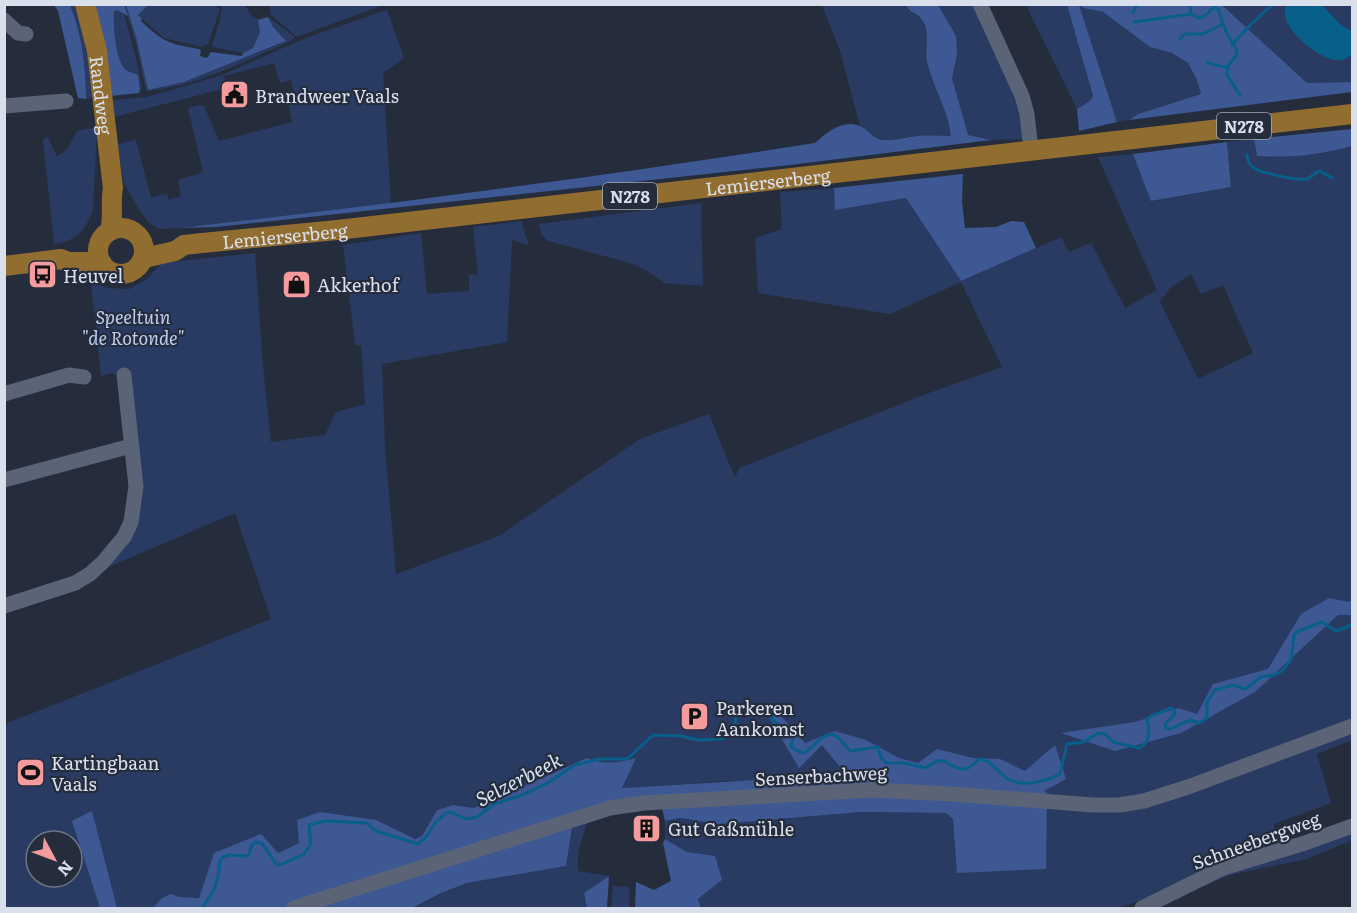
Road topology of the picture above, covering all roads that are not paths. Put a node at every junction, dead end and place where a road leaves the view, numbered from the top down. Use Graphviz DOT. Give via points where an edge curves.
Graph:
graph roads {
  1 [pos="85,4"];
  2 [pos="980,4"];
  3 [pos="4,20"];
  4 [pos="26,34"];
  5 [pos="66,101"];
  6 [pos="4,106"];
  7 [pos="1353,114"];
  8 [pos="1031,150"];
  9 [pos="121,244"];
  10 [pos="4,266"];
  11 [pos="124,375"];
  12 [pos="84,377"];
  13 [pos="4,394"];
  14 [pos="132,446"];
  15 [pos="4,480"];
  16 [pos="4,606"];
  17 [pos="1353,726"];
  18 [pos="1353,825"];
  19 [pos="294,909"];
  20 [pos="1142,909"];
  1 -- 9 [label="main road, Randweg" via="97,51 113,188 119,200"];
  2 -- 8 [label="street" via="1022,96"];
  3 -- 4 [label="street" via="18,33"];
  5 -- 6 [label="street"];
  7 -- 8 [label="main road, Lemierserberg / N278"];
  8 -- 9 [label="main road, Lemierserberg / N278" via="184,245 175,251"];
  9 -- 10 [label="main road, N278" via="68,262 61,259"];
  11 -- 14 [label="street"];
  12 -- 13 [label="street" via="69,375"];
  14 -- 15 [label="street"];
  14 -- 16 [label="street" via="134,504 124,537 115,549 75,583"];
  17 -- 19 [label="street, Senserbachweg" via="1188,787 1119,805 873,790 610,808"];
  18 -- 20 [label="street, Schneebergweg" via="1223,868"];
}
